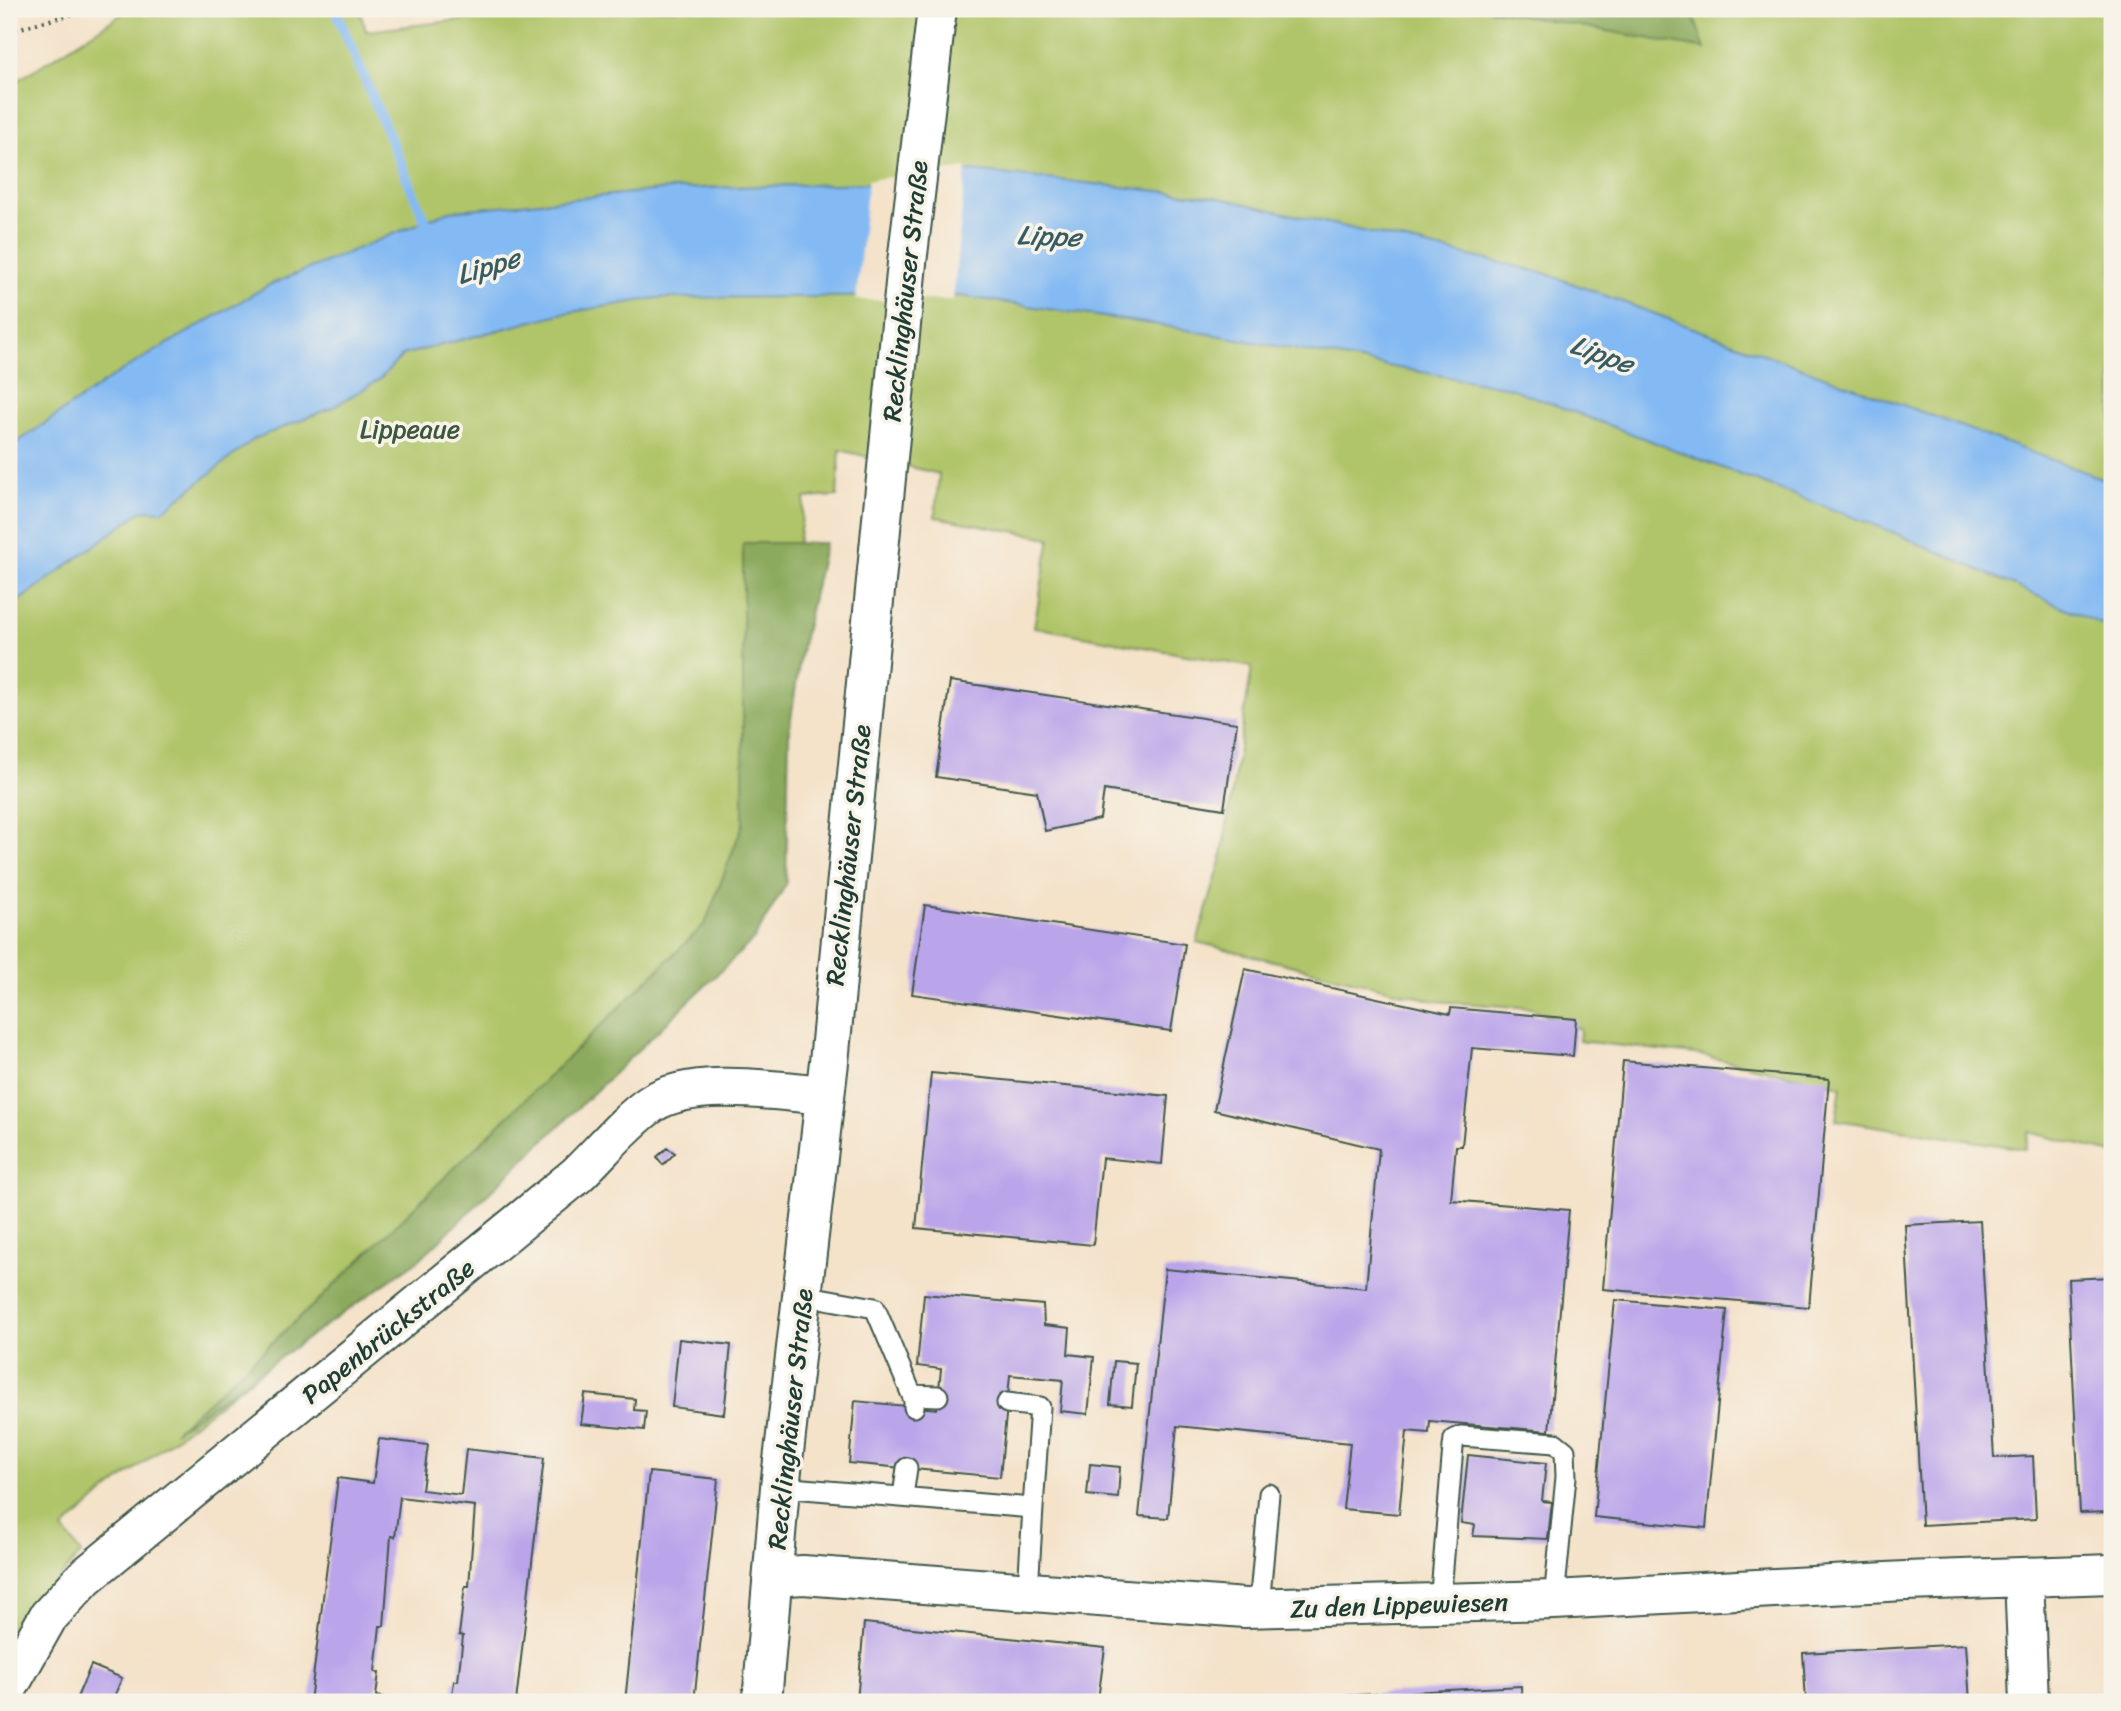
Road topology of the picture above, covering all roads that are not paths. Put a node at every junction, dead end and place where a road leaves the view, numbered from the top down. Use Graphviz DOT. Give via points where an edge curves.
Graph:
graph roads {
  1 [pos="937,9"];
  2 [pos="825,1095"];
  3 [pos="803,1295"];
  4 [pos="938,1396"];
  5 [pos="1007,1403"];
  6 [pos="907,1468"];
  7 [pos="780,1488"];
  8 [pos="1269,1494"];
  9 [pos="903,1496"];
  10 [pos="1033,1508"];
  11 [pos="2112,1574"];
  12 [pos="774,1577"];
  13 [pos="2024,1577"];
  14 [pos="1028,1590"];
  15 [pos="1555,1600"];
  16 [pos="1440,1604"];
  17 [pos="1259,1608"];
  18 [pos="9,1686"];
  19 [pos="762,1702"];
  20 [pos="2029,1702"];
  1 -- 2 [label="street, Recklinghäuser Straße" via="882,506"];
  2 -- 3 [label="street, Recklinghäuser Straße"];
  2 -- 18 [label="street, Papenbrückstraße" via="685,1091 652,1104 578,1175 85,1577 48,1617"];
  3 -- 4 [label="lane" via="875,1308 913,1401"];
  3 -- 7 [label="street, Recklinghäuser Straße"];
  5 -- 10 [label="lane" via="1040,1407"];
  6 -- 9 [label="lane"];
  7 -- 9 [label="lane"];
  7 -- 12 [label="street, Recklinghäuser Straße"];
  8 -- 17 [label="lane"];
  9 -- 10 [label="lane"];
  10 -- 14 [label="lane"];
  11 -- 13 [label="street, Zu den Lippewiesen"];
  12 -- 14 [label="street, Zu den Lippewiesen"];
  12 -- 19 [label="street, Recklinghäuser Straße"];
  13 -- 15 [label="street, Zu den Lippewiesen"];
  13 -- 20 [label="street"];
  14 -- 17 [label="street, Zu den Lippewiesen"];
  15 -- 16 [label="street, Zu den Lippewiesen"];
  15 -- 16 [label="lane" via="1565,1451 1555,1443 1461,1436 1454,1439 1453,1447"];
  16 -- 17 [label="street, Zu den Lippewiesen"];
}
